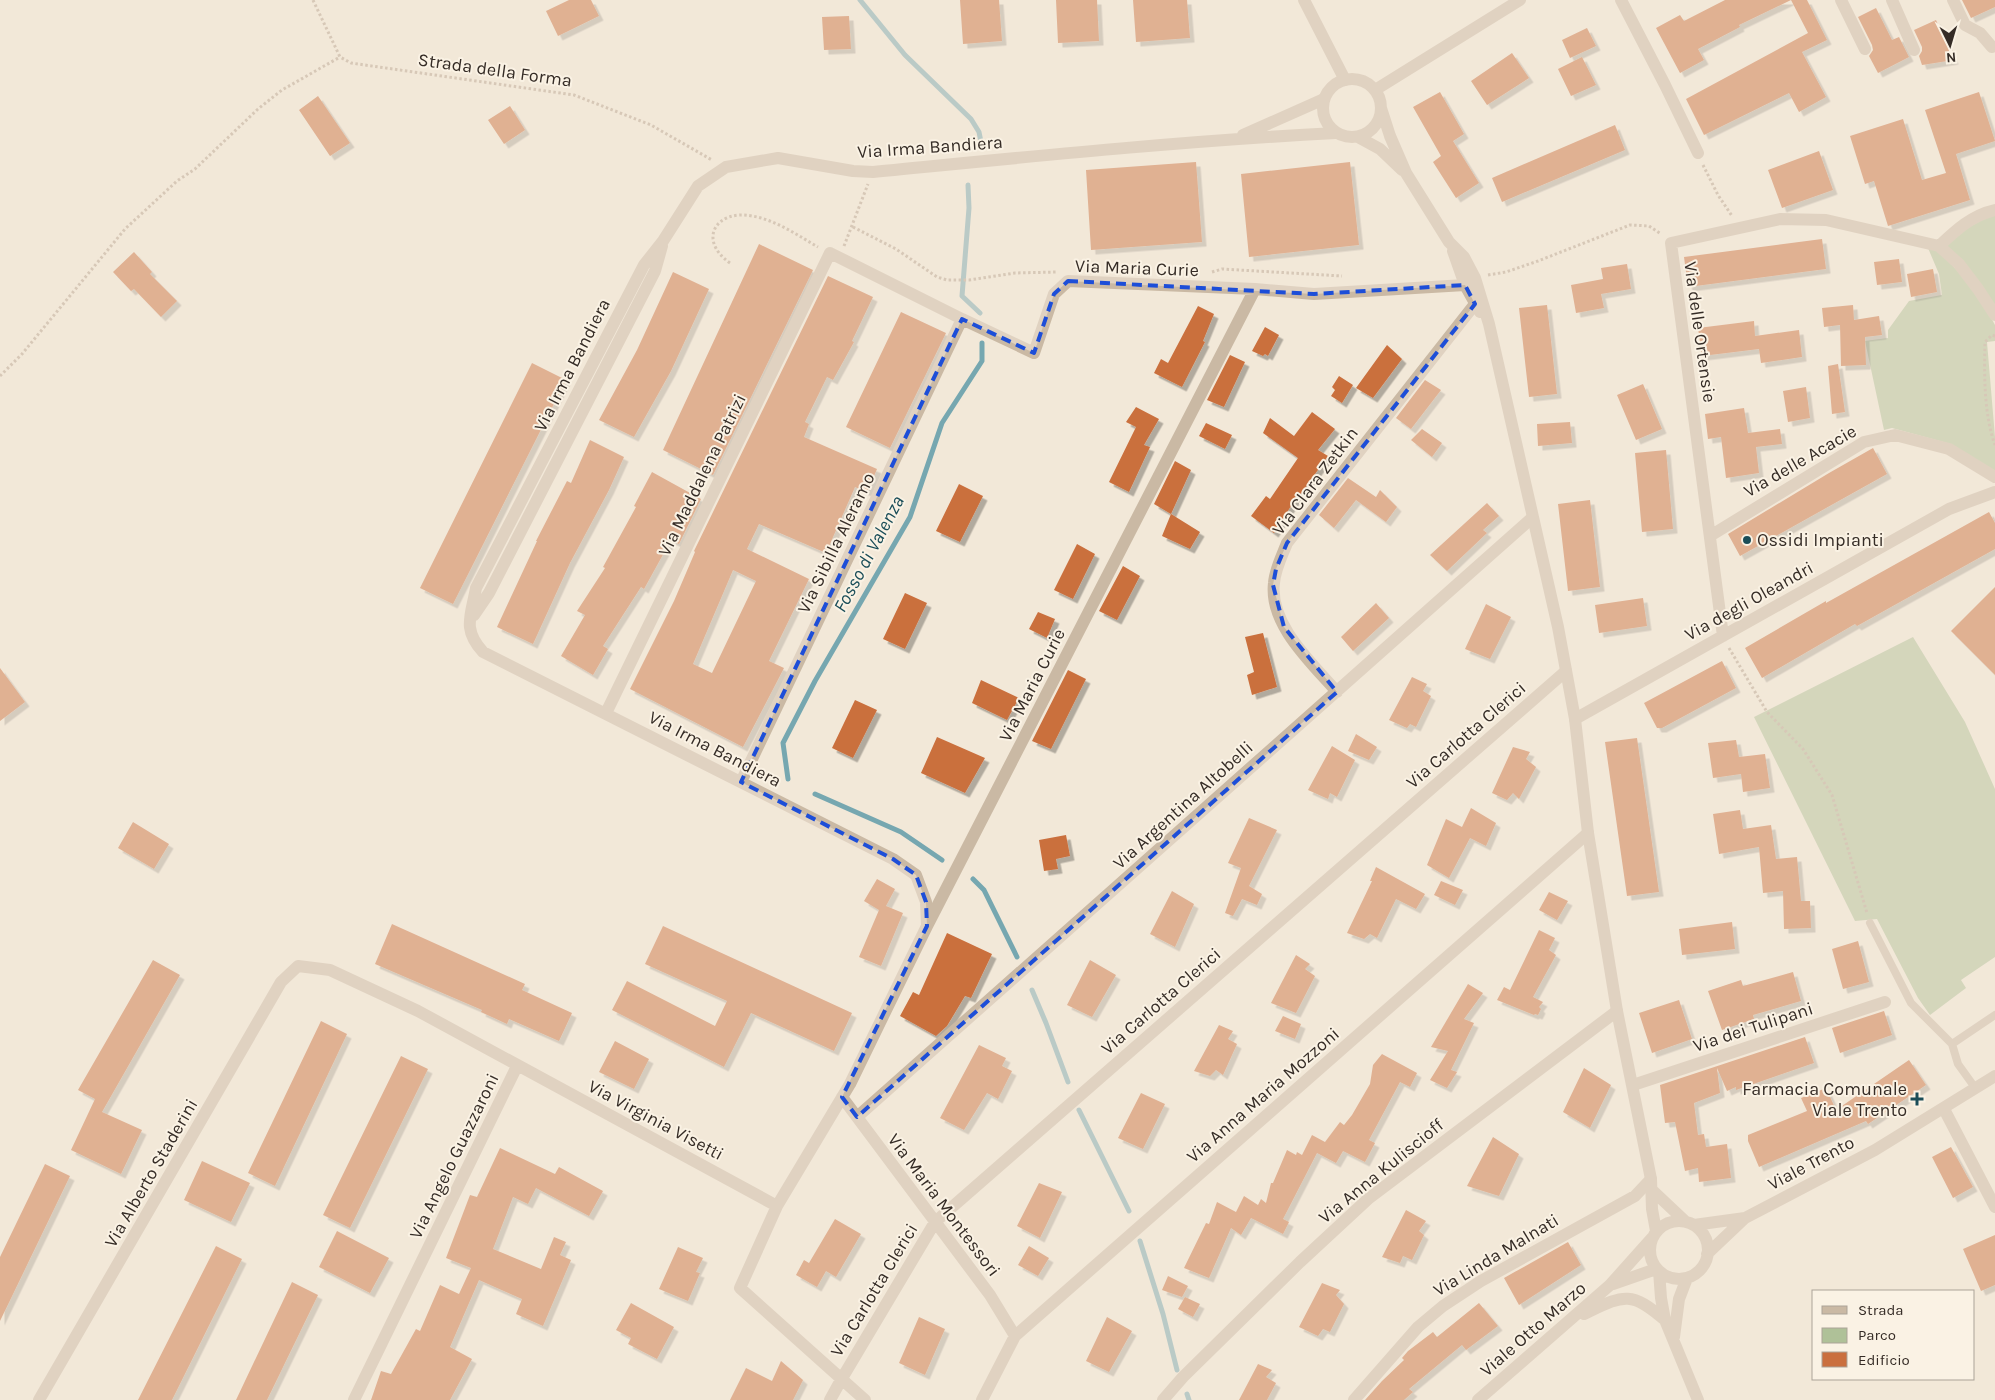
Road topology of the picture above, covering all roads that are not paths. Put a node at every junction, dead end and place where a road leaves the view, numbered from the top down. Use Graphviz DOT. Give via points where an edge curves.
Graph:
graph roads {
  1 [pos="1304,0"];
  2 [pos="1520,0"];
  3 [pos="1621,0"];
  4 [pos="1841,0"];
  5 [pos="1892,0"];
  6 [pos="1953,0"];
  7 [pos="1992,47"];
  8 [pos="1865,49"];
  9 [pos="1914,50"];
  10 [pos="1345,80"];
  11 [pos="1375,90"];
  12 [pos="1324,99"];
  13 [pos="1381,108"];
  14 [pos="1336,133"];
  15 [pos="1358,137"];
  16 [pos="1236,138"];
  17 [pos="1698,153"];
  18 [pos="1406,173"];
  19 [pos="1995,210"];
  20 [pos="1939,246"];
  21 [pos="1470,281"];
  22 [pos="1255,289"];
  23 [pos="1475,304"];
  24 [pos="1995,315"];
  25 [pos="962,319"];
  26 [pos="1489,324"];
  27 [pos="1995,477"];
  28 [pos="1995,492"];
  29 [pos="1532,518"];
  30 [pos="1710,536"];
  31 [pos="1723,636"];
  32 [pos="1566,671"];
  33 [pos="1337,692"];
  34 [pos="606,713"];
  35 [pos="1575,719"];
  36 [pos="741,782"];
  37 [pos="1588,833"];
  38 [pos="1870,923"];
  39 [pos="927,926"];
  40 [pos="298,966"];
  41 [pos="1885,1002"];
  42 [pos="1618,1011"];
  43 [pos="1995,1015"];
  44 [pos="1952,1044"];
  45 [pos="517,1066"];
  46 [pos="1995,1076"];
  47 [pos="1633,1085"];
  48 [pos="1976,1089"];
  49 [pos="842,1097"];
  50 [pos="1944,1108"];
  51 [pos="857,1117"];
  52 [pos="1651,1185"];
  53 [pos="777,1206"];
  54 [pos="1995,1207"];
  55 [pos="1745,1218"];
  56 [pos="935,1222"];
  57 [pos="1690,1224"];
  58 [pos="1654,1235"];
  59 [pos="1707,1254"];
  60 [pos="1658,1270"];
  61 [pos="1687,1278"];
  62 [pos="1610,1285"];
  63 [pos="1570,1320"];
  64 [pos="1666,1320"];
  65 [pos="1015,1336"];
  66 [pos="1673,1342"];
  67 [pos="841,1380"];
  68 [pos="43,1399"];
  69 [pos="354,1400"];
  70 [pos="830,1400"];
  71 [pos="865,1400"];
  72 [pos="982,1400"];
  73 [pos="1163,1400"];
  74 [pos="1354,1400"];
  75 [pos="1478,1400"];
  76 [pos="1698,1400"];
  1 -- 10 [label="street"];
  2 -- 11 [label="street"];
  3 -- 17 [label="street"];
  4 -- 8 [label="street"];
  5 -- 9 [label="street"];
  6 -- 7 [label="street" via="1965,25 1980,33"];
  10 -- 11 [label="street" via="1361,81"];
  10 -- 12 [label="street" via="1336,84"];
  11 -- 13 [label="street"];
  12 -- 14 [label="street" via="1324,118"];
  12 -- 16 [label="street, Via Irma Bandiera"];
  13 -- 15 [label="street" via="1375,127"];
  13 -- 18 [label="street"];
  14 -- 15 [label="street"];
  14 -- 16 [label="street, Via Irma Bandiera"];
  15 -- 18 [label="street" via="1380,149"];
  16 -- 34 [label="street, Via Irma Bandiera" via="873,172 778,158 726,167 698,186 663,241 655,271 489,593 471,619 469,631 483,652"];
  18 -- 21 [label="street" via="1450,242"];
  19 -- 20 [label="street" via="1965,223"];
  20 -- 24 [label="street" via="1959,264"];
  20 -- 30 [label="street, Via delle Ortensie" via="1826,220 1780,219 1671,243"];
  21 -- 22 [label="street, Via Maria Curie" via="1314,294"];
  21 -- 23 [label="street"];
  21 -- 26 [label="street"];
  22 -- 25 [label="street, Via Maria Curie" via="1068,281 1054,294 1034,353"];
  22 -- 39 [label="street, Via Maria Curie"];
  23 -- 26 [label="street"];
  23 -- 33 [label="street, Via Clara Zetkin" via="1287,542 1276,569 1273,586 1284,627"];
  25 -- 34 [label="street, Via Maddalena Patrizi" via="834,255"];
  25 -- 36 [label="street, Via Sibilla Aleramo"];
  26 -- 29 [label="street"];
  27 -- 30 [label="street, Via delle Acacie" via="1949,449 1895,435 1864,442"];
  28 -- 31 [label="street, Via degli Oleandri" via="1949,509"];
  29 -- 32 [label="street"];
  29 -- 33 [label="street, Via Argentina Altobelli"];
  30 -- 31 [label="street, Via delle Ortensie"];
  31 -- 35 [label="street, Via degli Oleandri"];
  32 -- 35 [label="street"];
  32 -- 56 [label="street, Via Carlotta Clerici"];
  33 -- 51 [label="street, Via Argentina Altobelli"];
  34 -- 36 [label="street, Via Irma Bandiera"];
  35 -- 37 [label="street"];
  36 -- 39 [label="street, Via Irma Bandiera" via="893,859 916,875 926,902"];
  37 -- 42 [label="street"];
  37 -- 65 [label="street, Via Anna Maria Mozzoni"];
  38 -- 44 [label="lane" via="1911,1003"];
  39 -- 49 [label="street, Via Maria Curie"];
  40 -- 45 [label="street, Via Angelo Guazzaroni" via="330,970 418,1011"];
  40 -- 68 [label="street, Via Alberto Staderini" via="281,982"];
  41 -- 47 [label="street, Via dei Tulipani"];
  42 -- 47 [label="street"];
  42 -- 73 [label="street, Via Anna Kuliscioff" via="1368,1199"];
  43 -- 44 [label="lane"];
  44 -- 48 [label="lane" via="1958,1064"];
  45 -- 53 [label="street, Via Virginia Visetti"];
  45 -- 69 [label="street, Via Angelo Guazzaroni"];
  46 -- 48 [label="street, Viale Trento"];
  47 -- 52 [label="street"];
  48 -- 50 [label="street, Viale Trento"];
  49 -- 51 [label="street, Via Maria Montessori"];
  49 -- 53 [label="street"];
  50 -- 54 [label="street"];
  50 -- 55 [label="street, Viale Trento" via="1875,1150"];
  51 -- 56 [label="street, Via Maria Montessori"];
  52 -- 57 [label="street"];
  52 -- 58 [label="street"];
  52 -- 74 [label="street, Via Linda Malnati" via="1481,1281 1443,1306 1418,1327"];
  53 -- 67 [label="street" via="740,1288"];
  55 -- 57 [label="street, Viale Trento"];
  55 -- 59 [label="street, Viale Trento"];
  56 -- 65 [label="street, Via Maria Montessori" via="990,1295"];
  56 -- 67 [label="street, Via Carlotta Clerici"];
  57 -- 58 [label="street" via="1670,1222"];
  57 -- 59 [label="street" via="1703,1234"];
  58 -- 60 [label="street" via="1650,1254"];
  58 -- 62 [label="street, Viale Otto Marzo"];
  59 -- 61 [label="street" via="1700,1269"];
  60 -- 61 [label="street" via="1677,1279"];
  60 -- 62 [label="street, Viale Otto Marzo"];
  60 -- 64 [label="street"];
  61 -- 66 [label="street" via="1679,1298"];
  62 -- 63 [label="street, Viale Otto Marzo"];
  63 -- 64 [label="street" via="1617,1299 1632,1298 1648,1305"];
  63 -- 75 [label="street, Viale Otto Marzo"];
  64 -- 66 [label="street"];
  65 -- 72 [label="street, Via Anna Maria Mozzoni"];
  66 -- 76 [label="street"];
  67 -- 70 [label="street, Via Carlotta Clerici"];
  67 -- 71 [label="street"];
}
